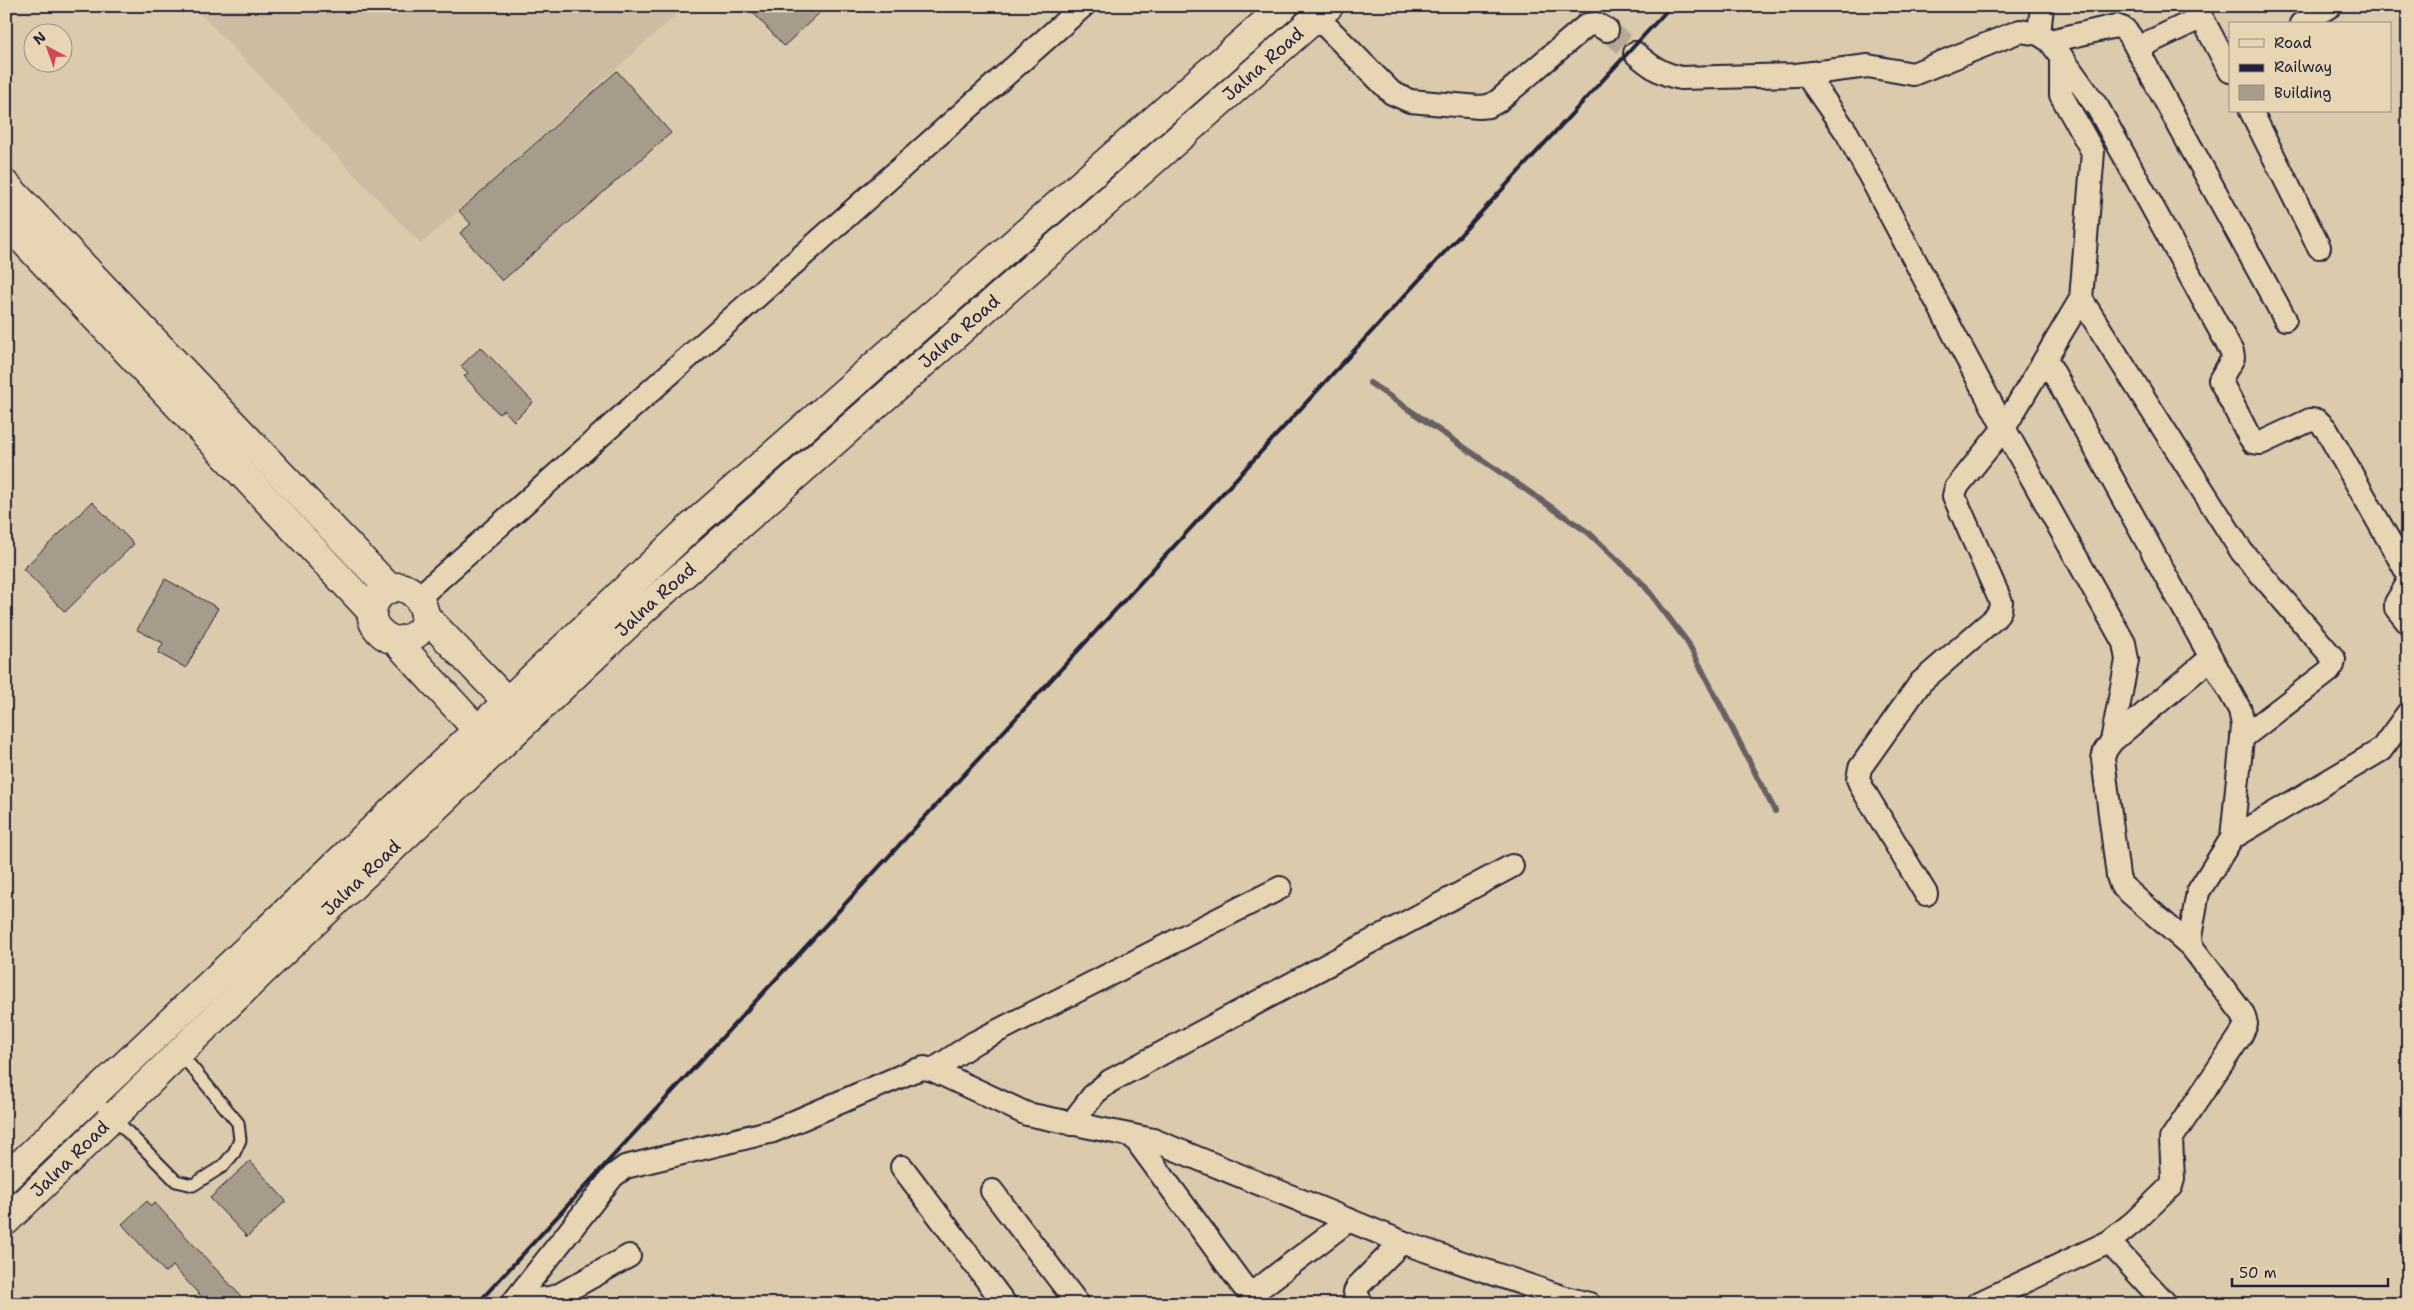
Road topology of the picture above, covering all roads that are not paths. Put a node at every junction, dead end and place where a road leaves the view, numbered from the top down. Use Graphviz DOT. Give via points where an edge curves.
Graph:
graph roads {
  1 [pos="1083,6"];
  2 [pos="1284,6"];
  3 [pos="2042,6"];
  4 [pos="2330,6"];
  5 [pos="1323,11"];
  6 [pos="2304,22"];
  7 [pos="1607,30"];
  8 [pos="2050,43"];
  9 [pos="2137,48"];
  10 [pos="1635,53"];
  11 [pos="2229,66"];
  12 [pos="1806,74"];
  13 [pos="2251,112"];
  14 [pos="6,185"];
  15 [pos="6,222"];
  16 [pos="2319,248"];
  17 [pos="2082,299"];
  18 [pos="2285,319"];
  19 [pos="2046,358"];
  20 [pos="2004,428"];
  21 [pos="2408,574"];
  22 [pos="2408,583"];
  23 [pos="390,589"];
  24 [pos="422,606"];
  25 [pos="372,612"];
  26 [pos="2408,623"];
  27 [pos="396,641"];
  28 [pos="2211,658"];
  29 [pos="507,702"];
  30 [pos="2408,713"];
  31 [pos="526,722"];
  32 [pos="478,730"];
  33 [pos="2242,738"];
  34 [pos="2112,741"];
  35 [pos="496,750"];
  36 [pos="2232,838"];
  37 [pos="1512,866"];
  38 [pos="1280,888"];
  39 [pos="1926,894"];
  40 [pos="2193,948"];
  41 [pos="180,1053"];
  42 [pos="933,1070"];
  43 [pos="92,1096"];
  44 [pos="113,1117"];
  45 [pos="1071,1124"];
  46 [pos="1133,1136"];
  47 [pos="902,1167"];
  48 [pos="6,1178"];
  49 [pos="992,1191"];
  50 [pos="6,1220"];
  51 [pos="1349,1220"];
  52 [pos="1402,1242"];
  53 [pos="2109,1242"];
  54 [pos="629,1256"];
  55 [pos="513,1303"];
  56 [pos="1005,1304"];
  57 [pos="1078,1304"];
  58 [pos="1362,1304"];
  59 [pos="1589,1304"];
  60 [pos="1977,1304"];
  61 [pos="2166,1304"];
  1 -- 24 [label="street"];
  2 -- 29 [label="main road, Jalna Road" via="692,526"];
  3 -- 8 [label="street"];
  4 -- 6 [label="street"];
  5 -- 7 [label="street" via="1392,93 1400,98 1479,107 1498,101 1587,25 1596,24"];
  5 -- 31 [label="main road, Jalna Road" via="643,610"];
  8 -- 9 [label="street" via="2116,26 2124,29"];
  8 -- 12 [label="street" via="2020,31 1913,74 1868,66"];
  8 -- 17 [label="street" via="2061,95 2093,152"];
  8 -- 21 [label="street" via="2098,108 2232,352 2233,358 2220,380 2253,442 2261,443 2310,420 2318,421 2326,429"];
  9 -- 11 [label="street" via="2196,20 2203,20"];
  9 -- 18 [label="street"];
  10 -- 12 [label="street" via="1656,70 1681,78"];
  12 -- 20 [label="street" via="1847,133"];
  13 -- 16 [label="street"];
  14 -- 23 [label="main road"];
  15 -- 25 [label="main road"];
  17 -- 19 [label="street"];
  17 -- 33 [label="street" via="2242,552 2334,659 2329,671"];
  19 -- 20 [label="street"];
  19 -- 28 [label="street"];
  20 -- 34 [label="street" via="2127,652"];
  20 -- 39 [label="street" via="1956,488 1954,496 2001,602 2000,610 1995,618 1921,682 1860,768 1858,779"];
  22 -- 26 [label="street" via="2396,608"];
  23 -- 24 [label="main road" via="401,587 410,590"];
  23 -- 25 [label="main road" via="381,594"];
  24 -- 27 [label="main road" via="422,626 416,635"];
  24 -- 29 [label="main road"];
  25 -- 27 [label="main road" via="378,632"];
  27 -- 32 [label="main road"];
  28 -- 33 [label="street" via="2240,710"];
  28 -- 34 [label="street"];
  29 -- 31 [label="main road"];
  29 -- 32 [label="main road, Jalna Road"];
  30 -- 36 [label="street" via="2381,750"];
  31 -- 35 [label="main road, Jalna Road"];
  32 -- 35 [label="main road"];
  32 -- 43 [label="main road, Jalna Road"];
  33 -- 36 [label="street"];
  34 -- 40 [label="street" via="2103,759 2121,885"];
  35 -- 41 [label="main road, Jalna Road"];
  36 -- 40 [label="street" via="2198,892 2190,937"];
  37 -- 45 [label="street" via="1110,1081 1095,1092"];
  38 -- 42 [label="street" via="974,1042"];
  40 -- 53 [label="street" via="2243,1014 2246,1024 2171,1139 2171,1186"];
  41 -- 44 [label="main road, Jalna Road"];
  41 -- 44 [label="lane" via="238,1123 240,1140 223,1166 193,1185 176,1181"];
  42 -- 45 [label="street" via="1015,1110"];
  42 -- 55 [label="street" via="913,1071 773,1131 625,1167 613,1176"];
  43 -- 44 [label="lane"];
  43 -- 48 [label="main road, Jalna Road"];
  44 -- 50 [label="main road, Jalna Road"];
  45 -- 46 [label="street"];
  46 -- 51 [label="street" via="1153,1140"];
  46 -- 51 [label="street" via="1243,1286 1252,1292"];
  47 -- 56 [label="street"];
  49 -- 57 [label="street"];
  51 -- 52 [label="street"];
  52 -- 58 [label="street" via="1358,1286 1356,1292"];
  52 -- 59 [label="street"];
  53 -- 60 [label="street"];
  53 -- 61 [label="street"];
  54 -- 55 [label="street" via="559,1295"];
}
